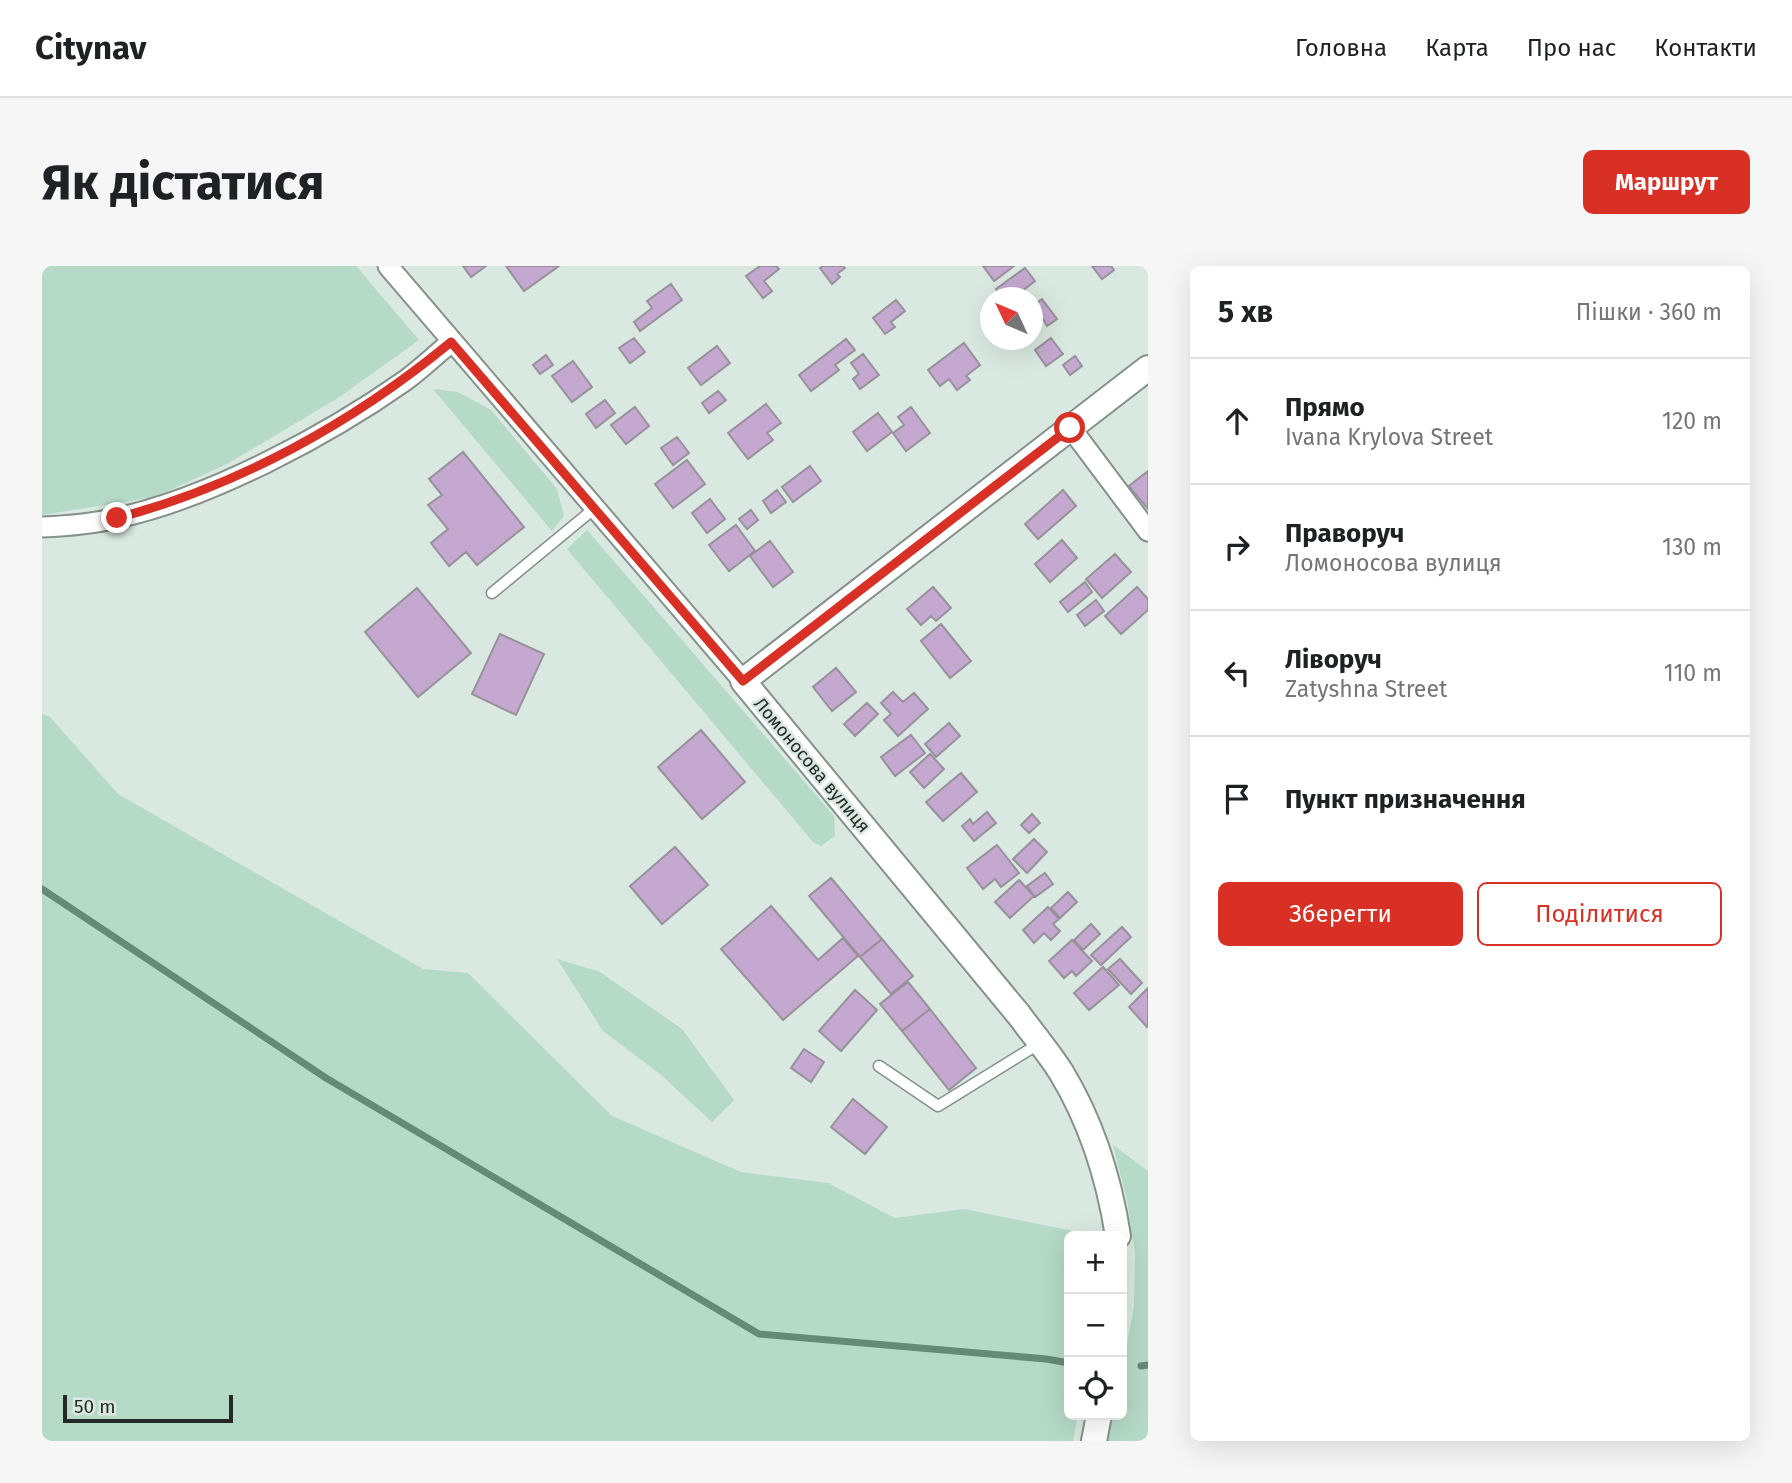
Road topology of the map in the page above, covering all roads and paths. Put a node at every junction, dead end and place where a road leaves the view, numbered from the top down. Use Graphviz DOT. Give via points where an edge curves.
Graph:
graph roads {
  1 [pos="388,266"];
  2 [pos="451,342"];
  3 [pos="1148,368"];
  4 [pos="1070,428"];
  5 [pos="595,508"];
  6 [pos="42,527"];
  7 [pos="1148,531"];
  8 [pos="492,593"];
  9 [pos="743,681"];
  10 [pos="1040,1043"];
  11 [pos="879,1066"];
  12 [pos="1117,1231"];
  13 [pos="1098,1420"];
  14 [pos="1094,1441"];
  1 -- 2 [label="street, Ломоносова вулиця"];
  2 -- 5 [label="street, Ломоносова вулиця"];
  2 -- 6 [label="street" via="407,379 339,422 227,480 117,518"];
  3 -- 4 [label="street"];
  4 -- 7 [label="street"];
  4 -- 9 [label="street"];
  5 -- 8 [label="lane"];
  5 -- 9 [label="street, Ломоносова вулиця"];
  9 -- 10 [label="street, Ломоносова вулиця"];
  10 -- 11 [label="lane" via="938,1106"];
  10 -- 12 [label="street, Ломоносова вулиця" via="1084,1113 1100,1152"];
  13 -- 14 [label="street"];
}
